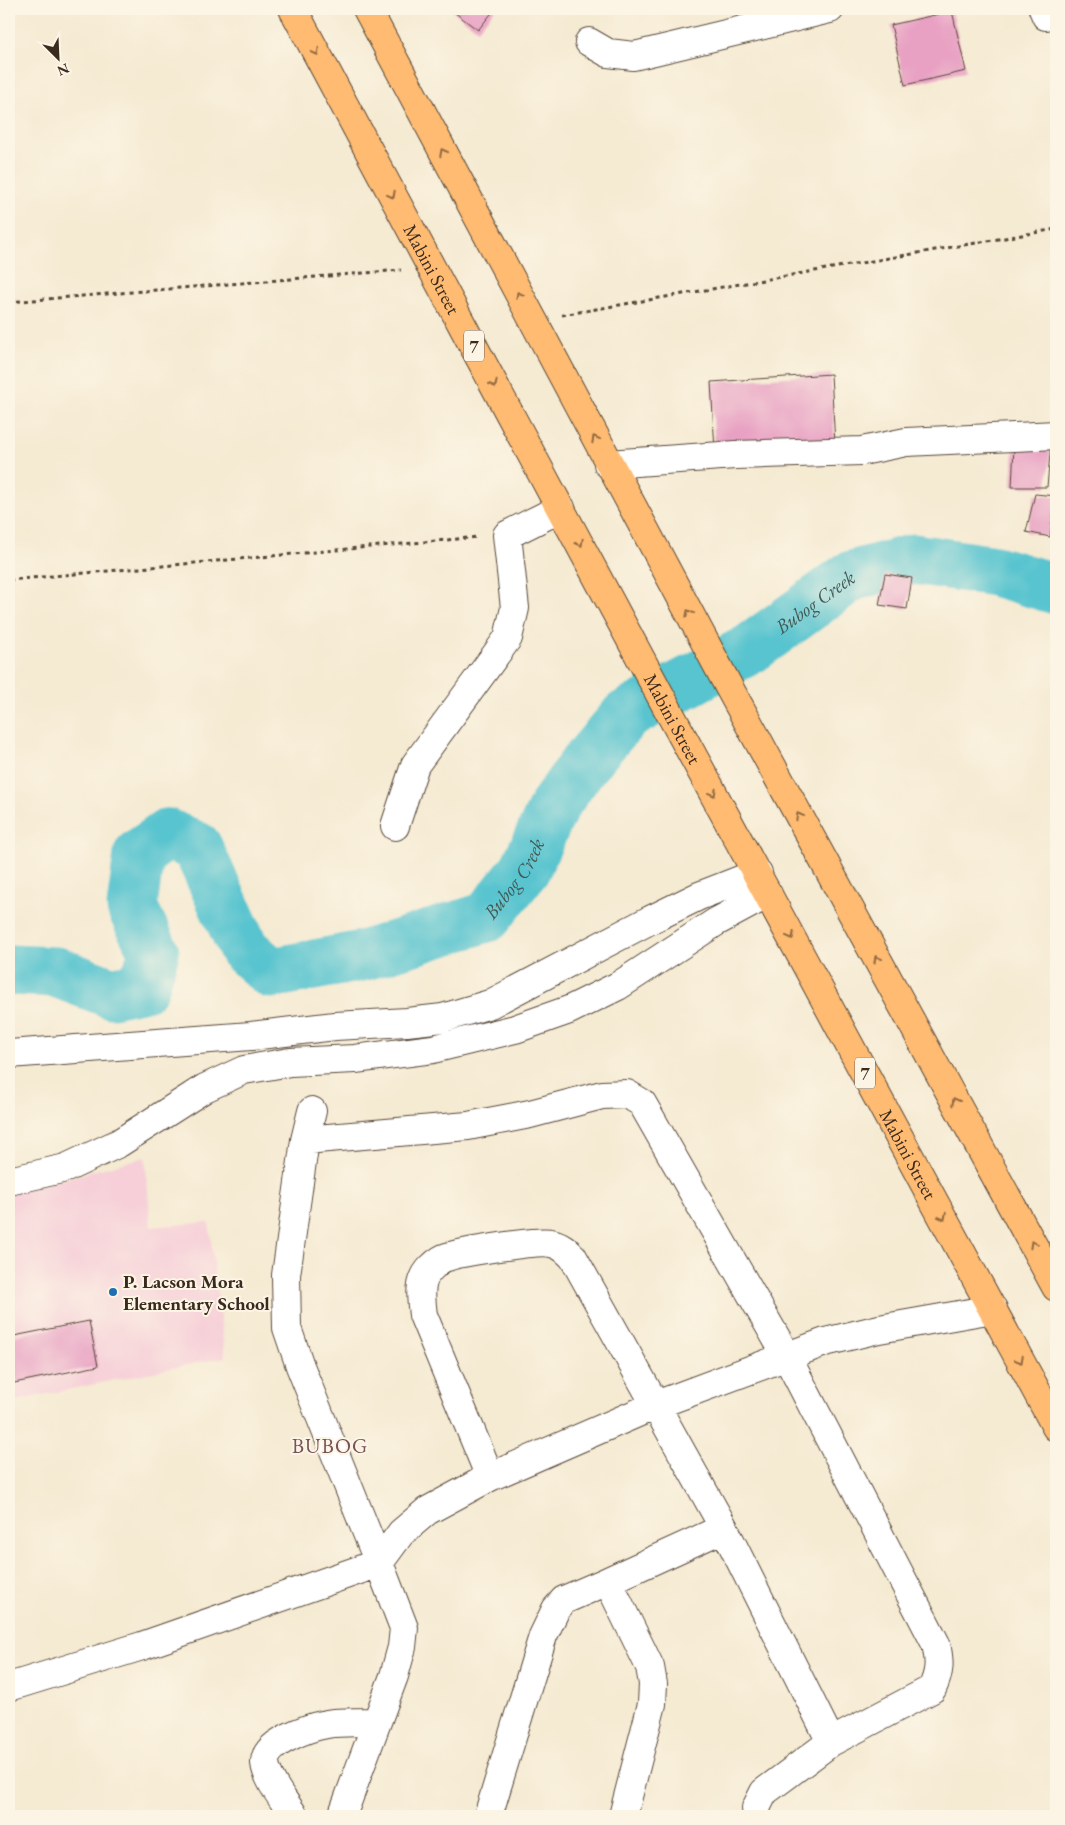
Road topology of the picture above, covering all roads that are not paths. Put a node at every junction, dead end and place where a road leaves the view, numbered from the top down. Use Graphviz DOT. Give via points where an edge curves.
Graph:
graph roads {
  1 [pos="292,9"];
  2 [pos="367,9"];
  3 [pos="830,9"];
  4 [pos="589,42"];
  5 [pos="1056,434"];
  6 [pos="608,464"];
  7 [pos="561,508"];
  8 [pos="395,826"];
  9 [pos="763,883"];
  10 [pos="9,1054"];
  11 [pos="312,1111"];
  12 [pos="305,1140"];
  13 [pos="9,1181"];
  14 [pos="1056,1287"];
  15 [pos="993,1309"];
  16 [pos="786,1356"];
  17 [pos="656,1405"];
  18 [pos="1056,1427"];
  19 [pos="490,1477"];
  20 [pos="724,1528"];
  21 [pos="379,1562"];
  22 [pos="608,1581"];
  23 [pos="9,1687"];
  24 [pos="376,1722"];
  25 [pos="831,1742"];
  26 [pos="294,1816"];
  27 [pos="342,1816"];
  28 [pos="488,1816"];
  29 [pos="623,1816"];
  30 [pos="757,1816"];
  1 -- 7 [label="main road, Mabini Street / 7, one-way"];
  6 -- 2 [label="main road, one-way"];
  3 -- 4 [label="street" via="634,56 608,53"];
  5 -- 6 [label="street" via="906,442 862,451"];
  14 -- 6 [label="main road, one-way"];
  7 -- 8 [label="street" via="507,535 515,608 508,638 415,765"];
  7 -- 9 [label="main road, Mabini Street / 7, one-way"];
  9 -- 10 [label="street" via="699,896 490,1004 443,1018"];
  9 -- 13 [label="street" via="716,922 618,986 569,1010 515,1029 433,1049 355,1059 290,1062 244,1070 205,1088 119,1143 66,1168"];
  9 -- 15 [label="main road, Mabini Street / 7, one-way"];
  11 -- 12 [label="street"];
  12 -- 16 [label="street" via="468,1126 602,1095 627,1094 642,1103"];
  12 -- 21 [label="street" via="286,1274 287,1328"];
  15 -- 16 [label="street" via="879,1329 825,1342"];
  15 -- 18 [label="main road, Mabini Street / 7, one-way"];
  16 -- 17 [label="street"];
  16 -- 25 [label="street" via="936,1644 940,1664 932,1689"];
  17 -- 19 [label="street"];
  17 -- 19 [label="street" via="573,1256 563,1247 549,1242 446,1257 431,1267 423,1278 423,1315"];
  17 -- 20 [label="street"];
  19 -- 21 [label="street" via="427,1511 401,1533"];
  20 -- 22 [label="street"];
  20 -- 25 [label="street"];
  21 -- 23 [label="street" via="142,1646"];
  21 -- 24 [label="street" via="404,1628 400,1654"];
  22 -- 28 [label="street" via="564,1600 556,1609 544,1636"];
  22 -- 29 [label="street" via="650,1667 653,1684 652,1704"];
  24 -- 26 [label="street" via="328,1724 308,1729 268,1752 265,1761 268,1774"];
  24 -- 27 [label="street"];
  25 -- 30 [label="street" via="764,1792 756,1808"];
}
